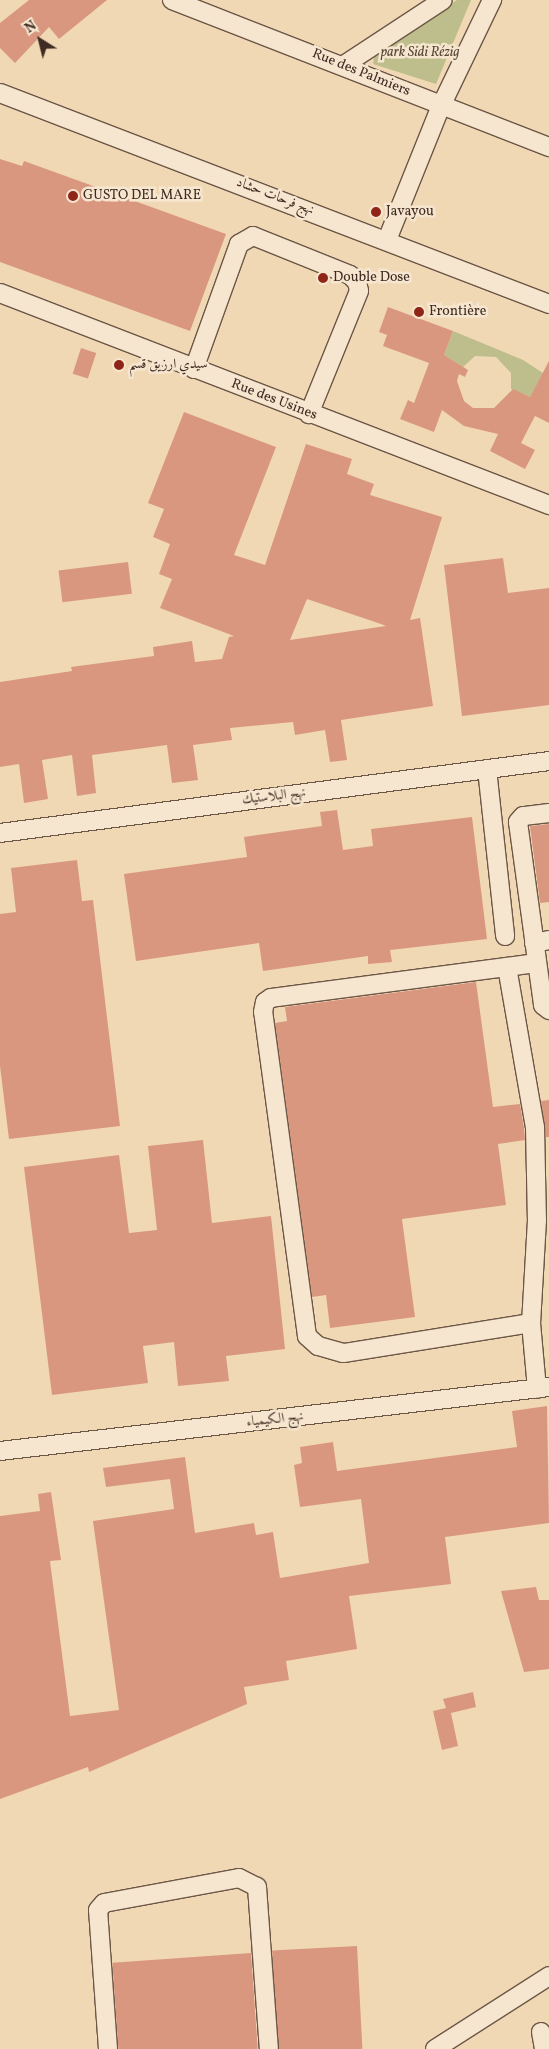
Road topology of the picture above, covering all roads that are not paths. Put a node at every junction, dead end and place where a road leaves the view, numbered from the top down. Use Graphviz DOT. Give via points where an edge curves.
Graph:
graph roads {
  1 [pos="172,0"];
  2 [pos="443,0"];
  3 [pos="492,0"];
  4 [pos="207,5"];
  5 [pos="344,65"];
  6 [pos="0,93"];
  7 [pos="0,104"];
  8 [pos="33,106"];
  9 [pos="441,106"];
  10 [pos="549,147"];
  11 [pos="387,240"];
  12 [pos="0,293"];
  13 [pos="549,304"];
  14 [pos="194,369"];
  15 [pos="309,414"];
  16 [pos="549,505"];
  17 [pos="549,761"];
  18 [pos="487,769"];
  19 [pos="549,813"];
  20 [pos="0,833"];
  21 [pos="505,936"];
  22 [pos="542,941"];
  23 [pos="537,963"];
  24 [pos="507,967"];
  25 [pos="549,1010"];
  26 [pos="531,1323"];
  27 [pos="543,1388"];
  28 [pos="0,1451"];
  29 [pos="549,1976"];
  30 [pos="108,2049"];
  31 [pos="269,2049"];
  32 [pos="435,2049"];
  1 -- 4 [label="street, Rue des Palmiers"];
  2 -- 5 [label="street"];
  3 -- 9 [label="street"];
  4 -- 5 [label="street, Rue des Palmiers"];
  5 -- 9 [label="street, Rue des Palmiers"];
  6 -- 8 [label="street, نهج فرحات حشاد"];
  7 -- 8 [label="street"];
  8 -- 11 [label="street, نهج فرحات حشاد"];
  9 -- 10 [label="street, Rue des Palmiers"];
  9 -- 11 [label="street"];
  11 -- 13 [label="street, نهج فرحات حشاد"];
  12 -- 14 [label="street, Rue des Usines"];
  14 -- 15 [label="street, Rue des Usines"];
  14 -- 15 [label="street" via="240,244 253,236 350,275 357,282 359,291"];
  15 -- 16 [label="street, Rue des Usines"];
  17 -- 18 [label="street, نهج البلاستيك"];
  18 -- 20 [label="street, نهج البلاستيك"];
  18 -- 21 [label="street"];
  19 -- 22 [label="street" via="523,816 518,822"];
  22 -- 23 [label="street"];
  23 -- 24 [label="street"];
  23 -- 25 [label="street" via="543,1004"];
  24 -- 26 [label="street" via="535,1127 537,1220"];
  24 -- 26 [label="street" via="271,998 263,1012 307,1336 318,1346 344,1353"];
  26 -- 27 [label="street"];
  27 -- 28 [label="street, نهج الكيمياء"];
  29 -- 32 [label="street"];
  30 -- 31 [label="street" via="98,1910 104,1903 239,1878 257,1887"];
}
